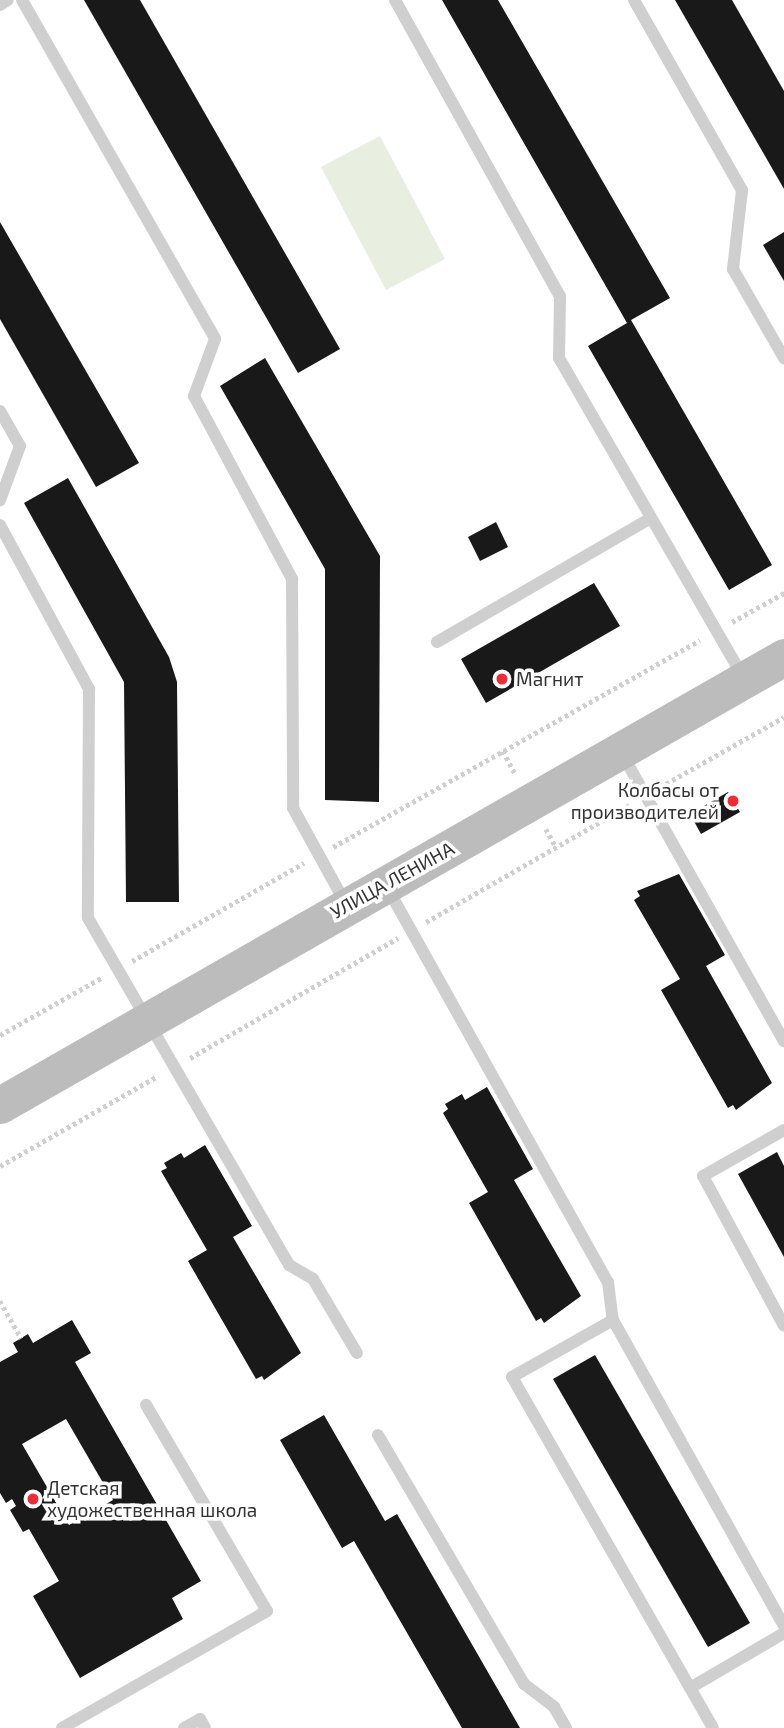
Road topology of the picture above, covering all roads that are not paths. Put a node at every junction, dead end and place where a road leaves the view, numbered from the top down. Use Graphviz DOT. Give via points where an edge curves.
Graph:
graph roads {
  1 [pos="8,0"];
  2 [pos="22,0"];
  3 [pos="396,0"];
  4 [pos="634,0"];
  5 [pos="0,5"];
  6 [pos="784,358"];
  7 [pos="0,411"];
  8 [pos="0,500"];
  9 [pos="651,518"];
  10 [pos="0,525"];
  11 [pos="436,642"];
  12 [pos="784,657"];
  13 [pos="744,679"];
  14 [pos="621,751"];
  15 [pos="385,884"];
  16 [pos="346,905"];
  17 [pos="146,1021"];
  18 [pos="784,1041"];
  19 [pos="0,1105"];
  20 [pos="784,1130"];
  21 [pos="613,1320"];
  22 [pos="784,1326"];
  23 [pos="357,1353"];
  24 [pos="146,1405"];
  25 [pos="379,1435"];
  26 [pos="784,1626"];
  27 [pos="784,1633"];
  28 [pos="690,1688"];
  29 [pos="62,1728"];
  30 [pos="184,1728"];
  31 [pos="205,1728"];
  32 [pos="566,1728"];
  33 [pos="713,1728"];
  1 -- 5 [label="lane"];
  2 -- 16 [label="lane" via="215,339 194,396 292,579 293,808"];
  3 -- 9 [label="lane" via="560,296 559,358"];
  4 -- 6 [label="lane" via="742,190 733,269"];
  7 -- 8 [label="lane" via="20,446"];
  9 -- 11 [label="lane"];
  9 -- 13 [label="lane"];
  10 -- 17 [label="lane" via="89,689 88,918"];
  12 -- 13 [label="street, УЛИЦА ЛЕНИНА"];
  13 -- 14 [label="street, УЛИЦА ЛЕНИНА"];
  14 -- 15 [label="street, УЛИЦА ЛЕНИНА"];
  14 -- 18 [label="lane"];
  15 -- 16 [label="street, УЛИЦА ЛЕНИНА"];
  15 -- 21 [label="lane" via="608,1282"];
  16 -- 17 [label="street, УЛИЦА ЛЕНИНА"];
  17 -- 19 [label="street, УЛИЦА ЛЕНИНА"];
  17 -- 23 [label="lane" via="289,1265 313,1279"];
  20 -- 22 [label="lane" via="703,1177"];
  21 -- 26 [label="lane"];
  21 -- 28 [label="lane" via="512,1377"];
  24 -- 29 [label="lane" via="267,1611"];
  25 -- 32 [label="lane" via="524,1685 554,1707"];
  27 -- 28 [label="lane"];
  28 -- 33 [label="lane"];
  30 -- 31 [label="lane" via="200,1719"];
}
